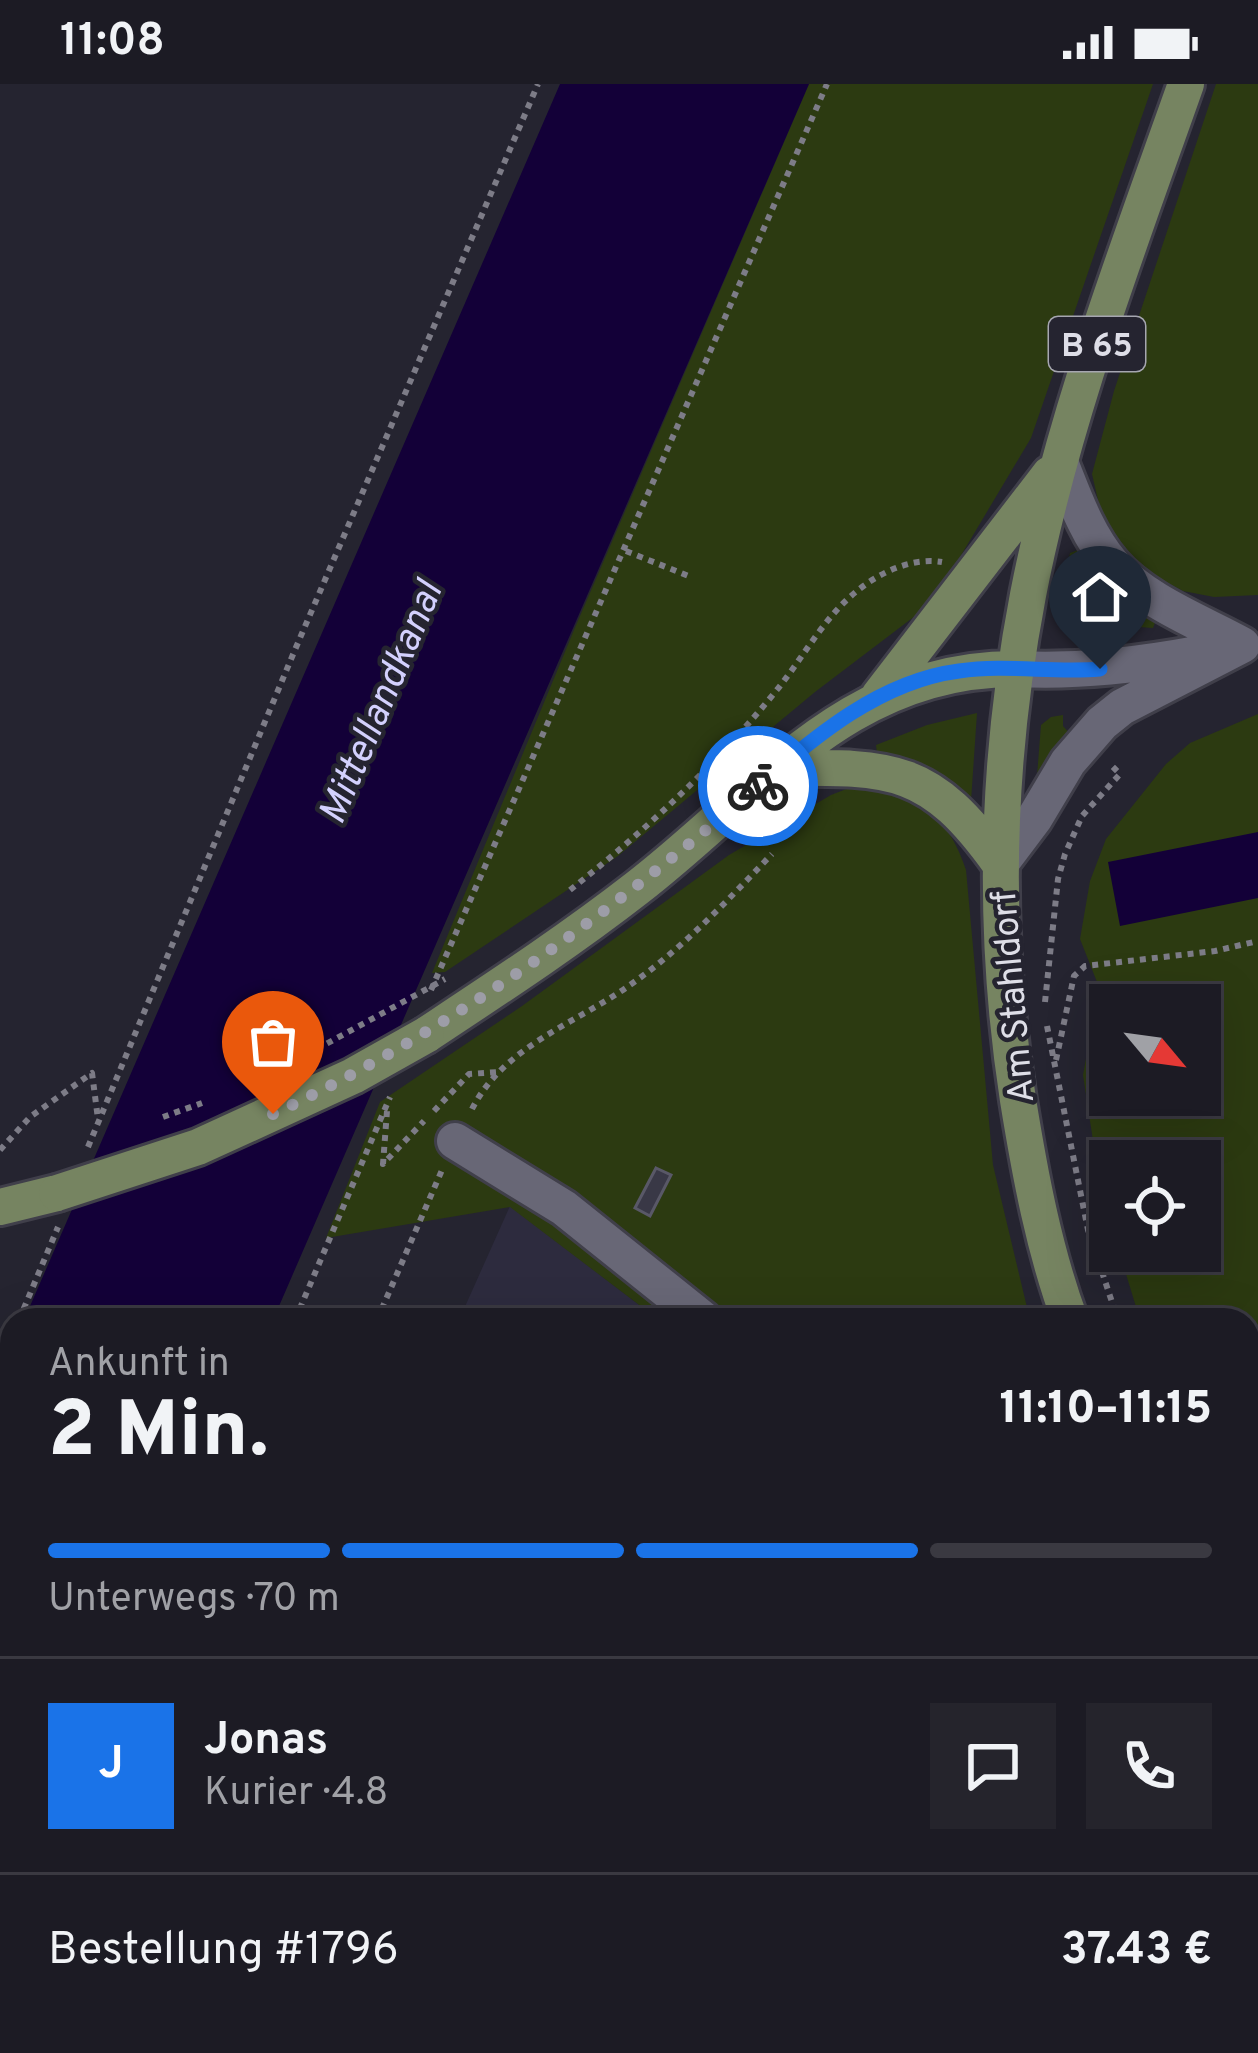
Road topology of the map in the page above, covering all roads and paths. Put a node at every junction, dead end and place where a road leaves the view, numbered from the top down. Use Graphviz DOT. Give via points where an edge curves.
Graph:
graph roads {
  1 [pos="538,84"];
  2 [pos="826,84"];
  3 [pos="1186,84"];
  4 [pos="1060,462"];
  5 [pos="626,550"];
  6 [pos="971,576"];
  7 [pos="692,578"];
  8 [pos="1028,593"];
  9 [pos="1080,601"];
  10 [pos="1250,643"];
  11 [pos="1016,669"];
  12 [pos="877,699"];
  13 [pos="778,768"];
  14 [pos="1120,774"];
  15 [pos="772,854"];
  16 [pos="1000,864"];
  17 [pos="564,895"];
  18 [pos="1258,941"];
  19 [pos="462,967"];
  20 [pos="426,1019"];
  21 [pos="291,1063"];
  22 [pos="1056,1064"];
  23 [pos="498,1072"];
  24 [pos="395,1086"];
  25 [pos="216,1096"];
  26 [pos="387,1106"];
  27 [pos="157,1120"];
  28 [pos="454,1141"];
  29 [pos="94,1144"];
  30 [pos="0,1150"];
  31 [pos="74,1151"];
  32 [pos="0,1207"];
  33 [pos="44,1262"];
  34 [pos="24,1308"];
  35 [pos="300,1308"];
  36 [pos="382,1308"];
  37 [pos="689,1308"];
  38 [pos="1066,1308"];
  39 [pos="1114,1308"];
  1 -- 30 [label="path" via="98,1122 92,1073 30,1117"];
  2 -- 5 [label="path"];
  3 -- 4 [label="main road, B 65"];
  4 -- 6 [label="main road, B 65"];
  4 -- 8 [label="main road, B 65"];
  4 -- 10 [label="street" via="1114,568"];
  5 -- 7 [label="path"];
  5 -- 20 [label="path"];
  6 -- 12 [label="main road, B 65"];
  6 -- 17 [label="path" via="924,560 863,586 708,768"];
  8 -- 9 [label="path"];
  8 -- 11 [label="main road, B 65"];
  10 -- 11 [label="street" via="1128,667"];
  10 -- 16 [label="street" via="1102,723"];
  11 -- 12 [label="main road, B 65" via="958,671"];
  11 -- 16 [label="main road, Am Stahldorf"];
  12 -- 13 [label="main road, B 65"];
  13 -- 16 [label="main road" via="844,767 908,778 957,808"];
  13 -- 20 [label="main road, B 65" via="562,944"];
  14 -- 22 [label="path" via="1082,816 1058,879 1045,994"];
  15 -- 23 [label="path" via="701,928 630,985"];
  16 -- 38 [label="main road, Am Stahldorf" via="1019,1109"];
  18 -- 22 [label="path" via="1085,965 1074,976"];
  19 -- 21 [label="path, bridge"];
  20 -- 32 [label="main road, B 65, bridge" via="353,1076 198,1147"];
  22 -- 39 [label="path" via="1088,1231"];
  23 -- 26 [label="path" via="469,1074 383,1164"];
  23 -- 28 [label="path"];
  24 -- 26 [label="path"];
  25 -- 27 [label="path, bridge"];
  26 -- 35 [label="path"];
  28 -- 36 [label="path"];
  28 -- 37 [label="street" via="564,1208"];
  29 -- 31 [label="path"];
  33 -- 34 [label="path"];
}
